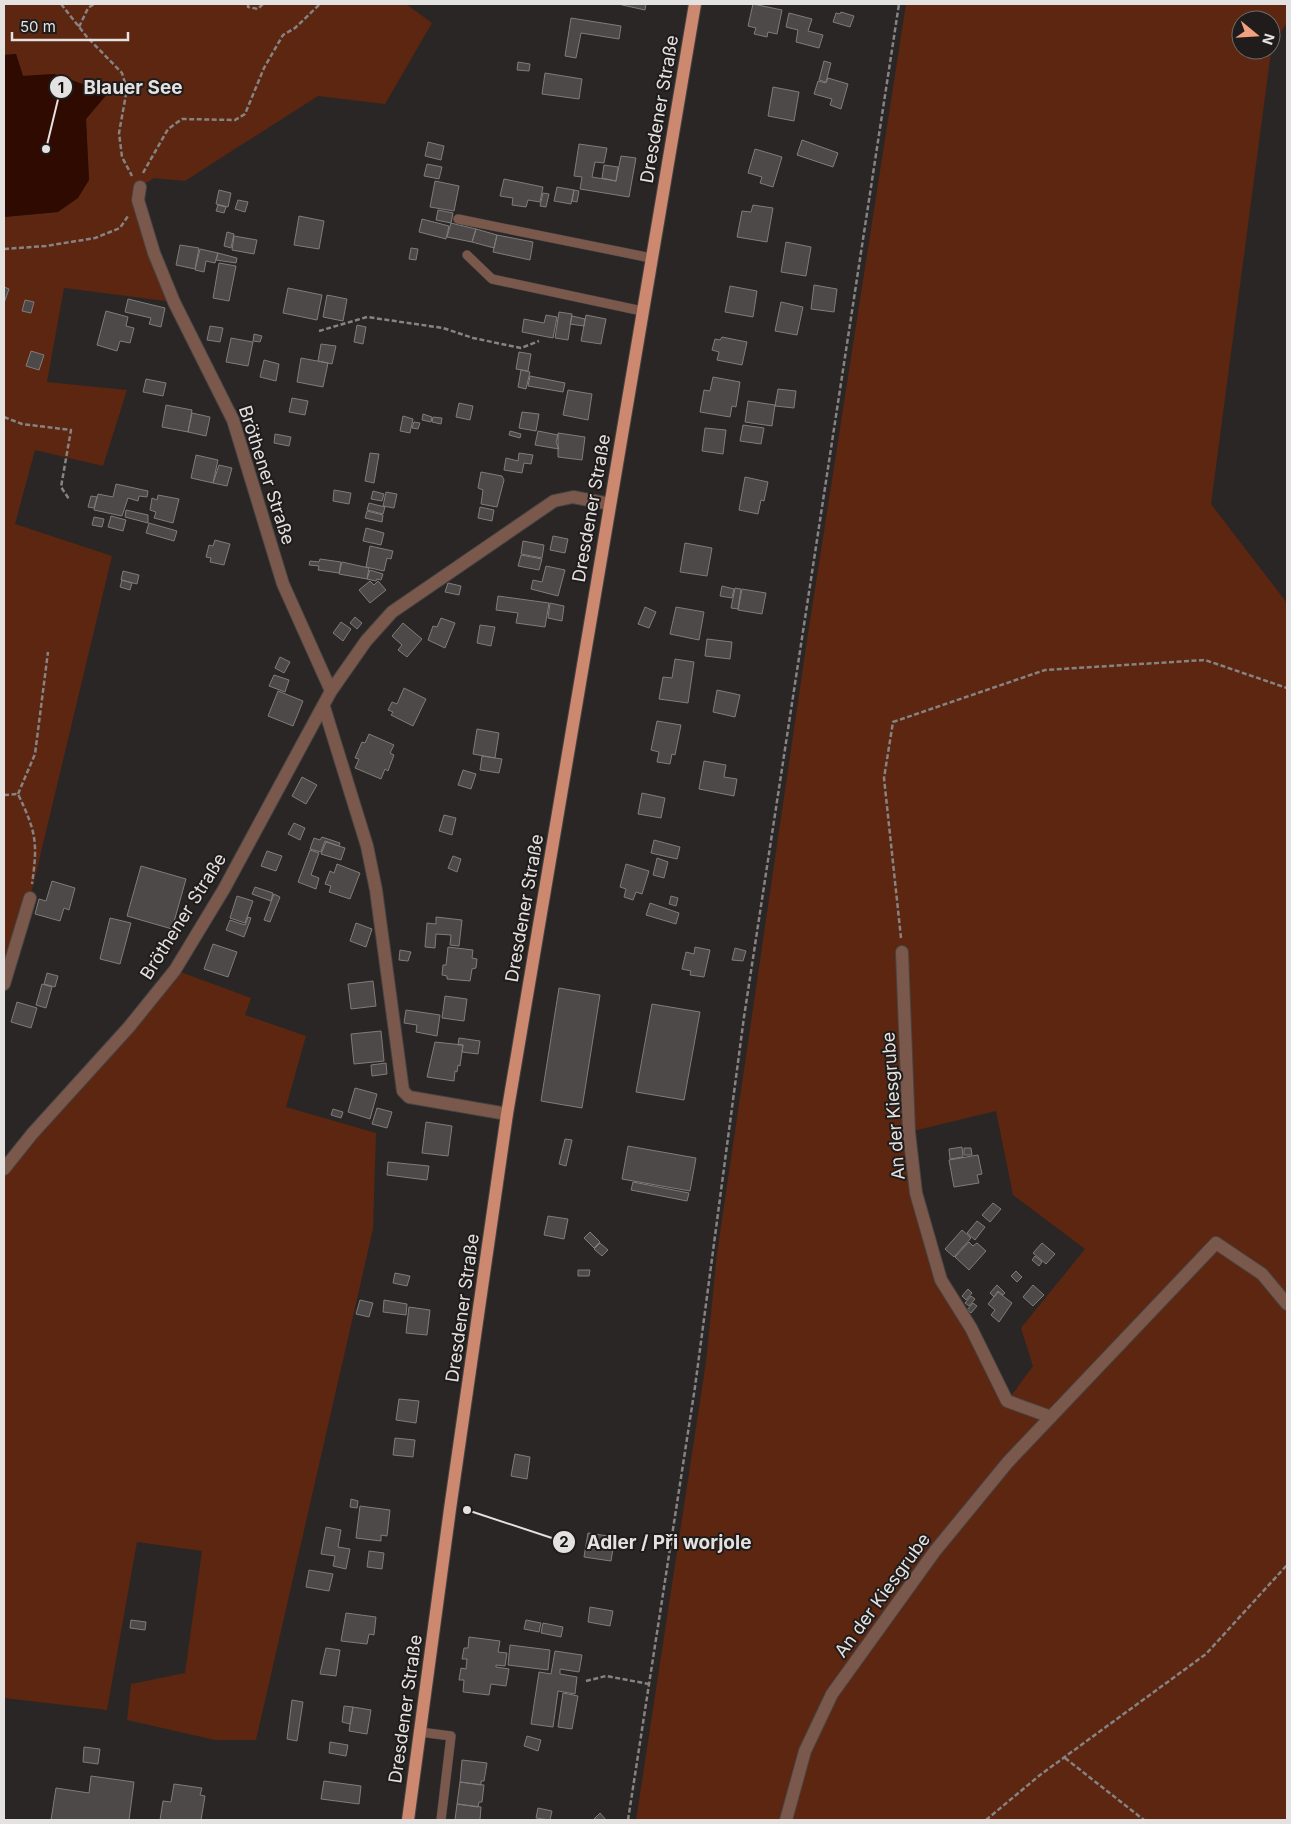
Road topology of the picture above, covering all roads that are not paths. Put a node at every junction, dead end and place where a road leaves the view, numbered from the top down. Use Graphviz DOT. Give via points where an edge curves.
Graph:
graph roads {
  1 [pos="695,4"];
  2 [pos="140,187"];
  3 [pos="458,219"];
  4 [pos="467,255"];
  5 [pos="651,258"];
  6 [pos="642,311"];
  7 [pos="610,504"];
  8 [pos="331,691"];
  9 [pos="324,707"];
  10 [pos="30,898"];
  11 [pos="902,952"];
  12 [pos="4,984"];
  13 [pos="507,1114"];
  14 [pos="4,1169"];
  15 [pos="1287,1304"];
  16 [pos="1051,1416"];
  17 [pos="420,1732"];
  18 [pos="408,1820"];
  19 [pos="441,1820"];
  20 [pos="786,1820"];
  1 -- 5 [label="main road, Dresdener Straße"];
  2 -- 8 [label="street, Bröthener Straße" via="138,200 154,252 174,302 233,420 283,584"];
  3 -- 5 [label="lane"];
  4 -- 6 [label="lane" via="492,279"];
  5 -- 6 [label="main road, Dresdener Straße"];
  6 -- 7 [label="main road, Dresdener Straße"];
  7 -- 8 [label="street, Bröthener Straße" via="573,497 554,501 392,612 366,641"];
  7 -- 13 [label="main road, Dresdener Straße"];
  8 -- 9 [label="street, Bröthener Straße"];
  9 -- 13 [label="street" via="368,846 403,1091 409,1098"];
  9 -- 14 [label="street, Bröthener Straße" via="224,889 175,970"];
  10 -- 12 [label="street"];
  11 -- 16 [label="street, An der Kiesgrube" via="909,1132 916,1193 941,1280 971,1328 1007,1401"];
  13 -- 17 [label="main road, Dresdener Straße"];
  15 -- 16 [label="street, An der Kiesgrube" via="1262,1274 1216,1243"];
  16 -- 20 [label="street, An der Kiesgrube" via="1008,1462 935,1551 832,1694 805,1752"];
  17 -- 18 [label="main road, Dresdener Straße"];
  17 -- 19 [label="lane" via="451,1736"];
}
